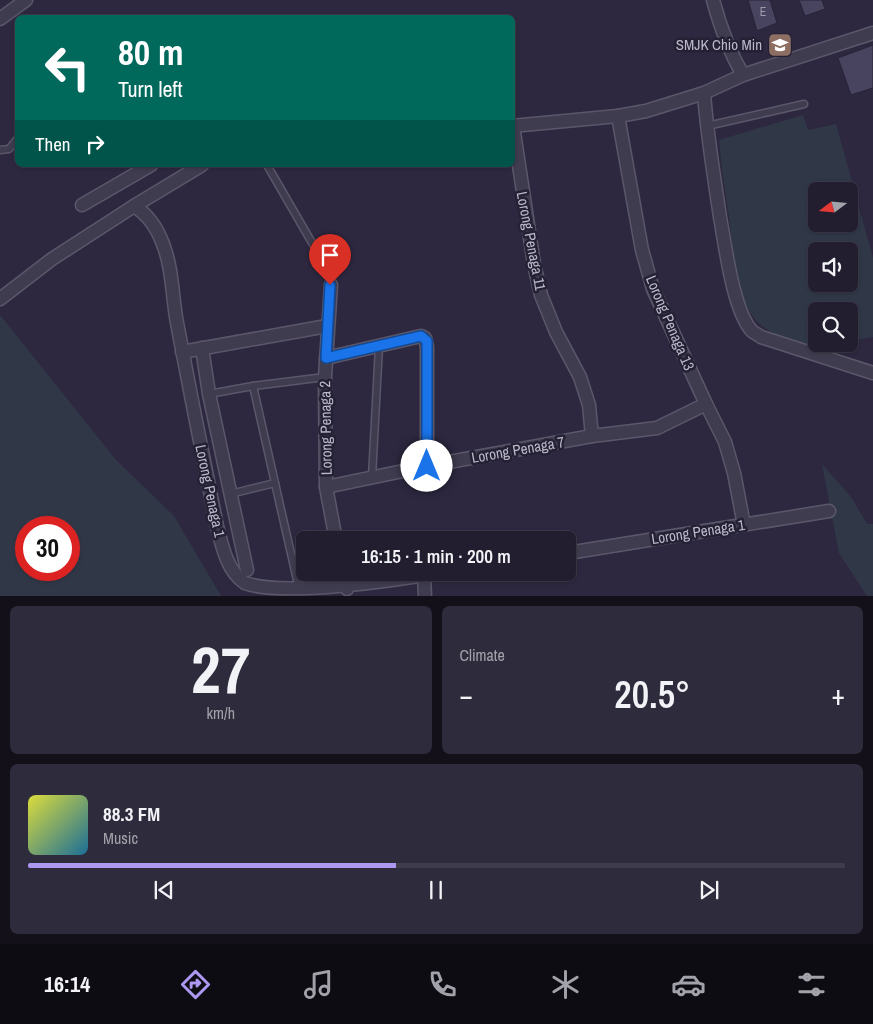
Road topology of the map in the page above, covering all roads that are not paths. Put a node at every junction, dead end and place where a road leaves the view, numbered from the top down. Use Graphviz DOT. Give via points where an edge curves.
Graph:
graph roads {
  1 [pos="26,0"];
  2 [pos="713,0"];
  3 [pos="0,19"];
  4 [pos="873,33"];
  5 [pos="743,75"];
  6 [pos="704,93"];
  7 [pos="804,104"];
  8 [pos="618,116"];
  9 [pos="515,126"];
  10 [pos="707,126"];
  11 [pos="515,139"];
  12 [pos="15,142"];
  13 [pos="0,150"];
  14 [pos="148,167"];
  15 [pos="199,167"];
  16 [pos="268,167"];
  17 [pos="82,205"];
  18 [pos="134,206"];
  19 [pos="315,248"];
  20 [pos="330,285"];
  21 [pos="0,299"];
  22 [pos="327,326"];
  23 [pos="379,345"];
  24 [pos="202,348"];
  25 [pos="182,352"];
  26 [pos="326,358"];
  27 [pos="873,373"];
  28 [pos="325,377"];
  29 [pos="253,386"];
  30 [pos="209,394"];
  31 [pos="706,404"];
  32 [pos="592,436"];
  33 [pos="427,466"];
  34 [pos="372,477"];
  35 [pos="275,483"];
  36 [pos="326,486"];
  37 [pos="230,494"];
  38 [pos="829,511"];
  39 [pos="744,524"];
  40 [pos="334,531"];
  41 [pos="576,552"];
  42 [pos="247,570"];
  43 [pos="345,581"];
  44 [pos="394,581"];
  45 [pos="424,581"];
  46 [pos="347,589"];
  47 [pos="300,594"];
  48 [pos="425,596"];
  1 -- 3 [label="street"];
  2 -- 5 [label="street" via="719,23"];
  4 -- 5 [label="street"];
  5 -- 6 [label="street"];
  6 -- 8 [label="street"];
  6 -- 10 [label="street"];
  7 -- 10 [label="lane"];
  8 -- 9 [label="street"];
  8 -- 31 [label="street, Lorong Penaga 13" via="642,250 653,290"];
  10 -- 27 [label="street" via="727,261 735,293 752,330 761,337"];
  11 -- 32 [label="street, Lorong Penaga 11" via="540,295 580,377 589,405"];
  12 -- 13 [label="lane" via="9,149"];
  14 -- 17 [label="street"];
  15 -- 18 [label="street"];
  16 -- 19 [label="lane"];
  18 -- 21 [label="street" via="52,259"];
  18 -- 25 [label="street, Lorong Penaga 1" via="153,222 163,245"];
  20 -- 22 [label="street, Lorong Penaga 2"];
  22 -- 24 [label="street"];
  22 -- 26 [label="street, Lorong Penaga 2"];
  23 -- 26 [label="street"];
  23 -- 33 [label="street" via="421,336 425,338"];
  23 -- 34 [label="lane"];
  24 -- 25 [label="street"];
  24 -- 30 [label="street"];
  25 -- 47 [label="street, Lorong Penaga 1" via="217,526 231,568 245,583 254,587"];
  26 -- 28 [label="street, Lorong Penaga 2"];
  28 -- 29 [label="lane"];
  28 -- 36 [label="street, Lorong Penaga 2"];
  29 -- 30 [label="lane"];
  29 -- 35 [label="lane"];
  30 -- 37 [label="street"];
  31 -- 32 [label="street, Lorong Penaga 7" via="657,428"];
  31 -- 39 [label="street, Lorong Penaga 13" via="726,442"];
  32 -- 33 [label="street, Lorong Penaga 7"];
  33 -- 34 [label="street, Lorong Penaga 7"];
  34 -- 36 [label="street, Lorong Penaga 7"];
  35 -- 37 [label="lane"];
  35 -- 47 [label="lane"];
  36 -- 40 [label="street, Lorong Penaga 2"];
  37 -- 42 [label="street"];
  38 -- 39 [label="street, Lorong Penaga 1"];
  39 -- 41 [label="street, Lorong Penaga 1"];
  43 -- 46 [label="street"];
  44 -- 46 [label="street, Lorong Penaga 1"];
  45 -- 48 [label="street"];
  46 -- 47 [label="street, Lorong Penaga 1"];
}
